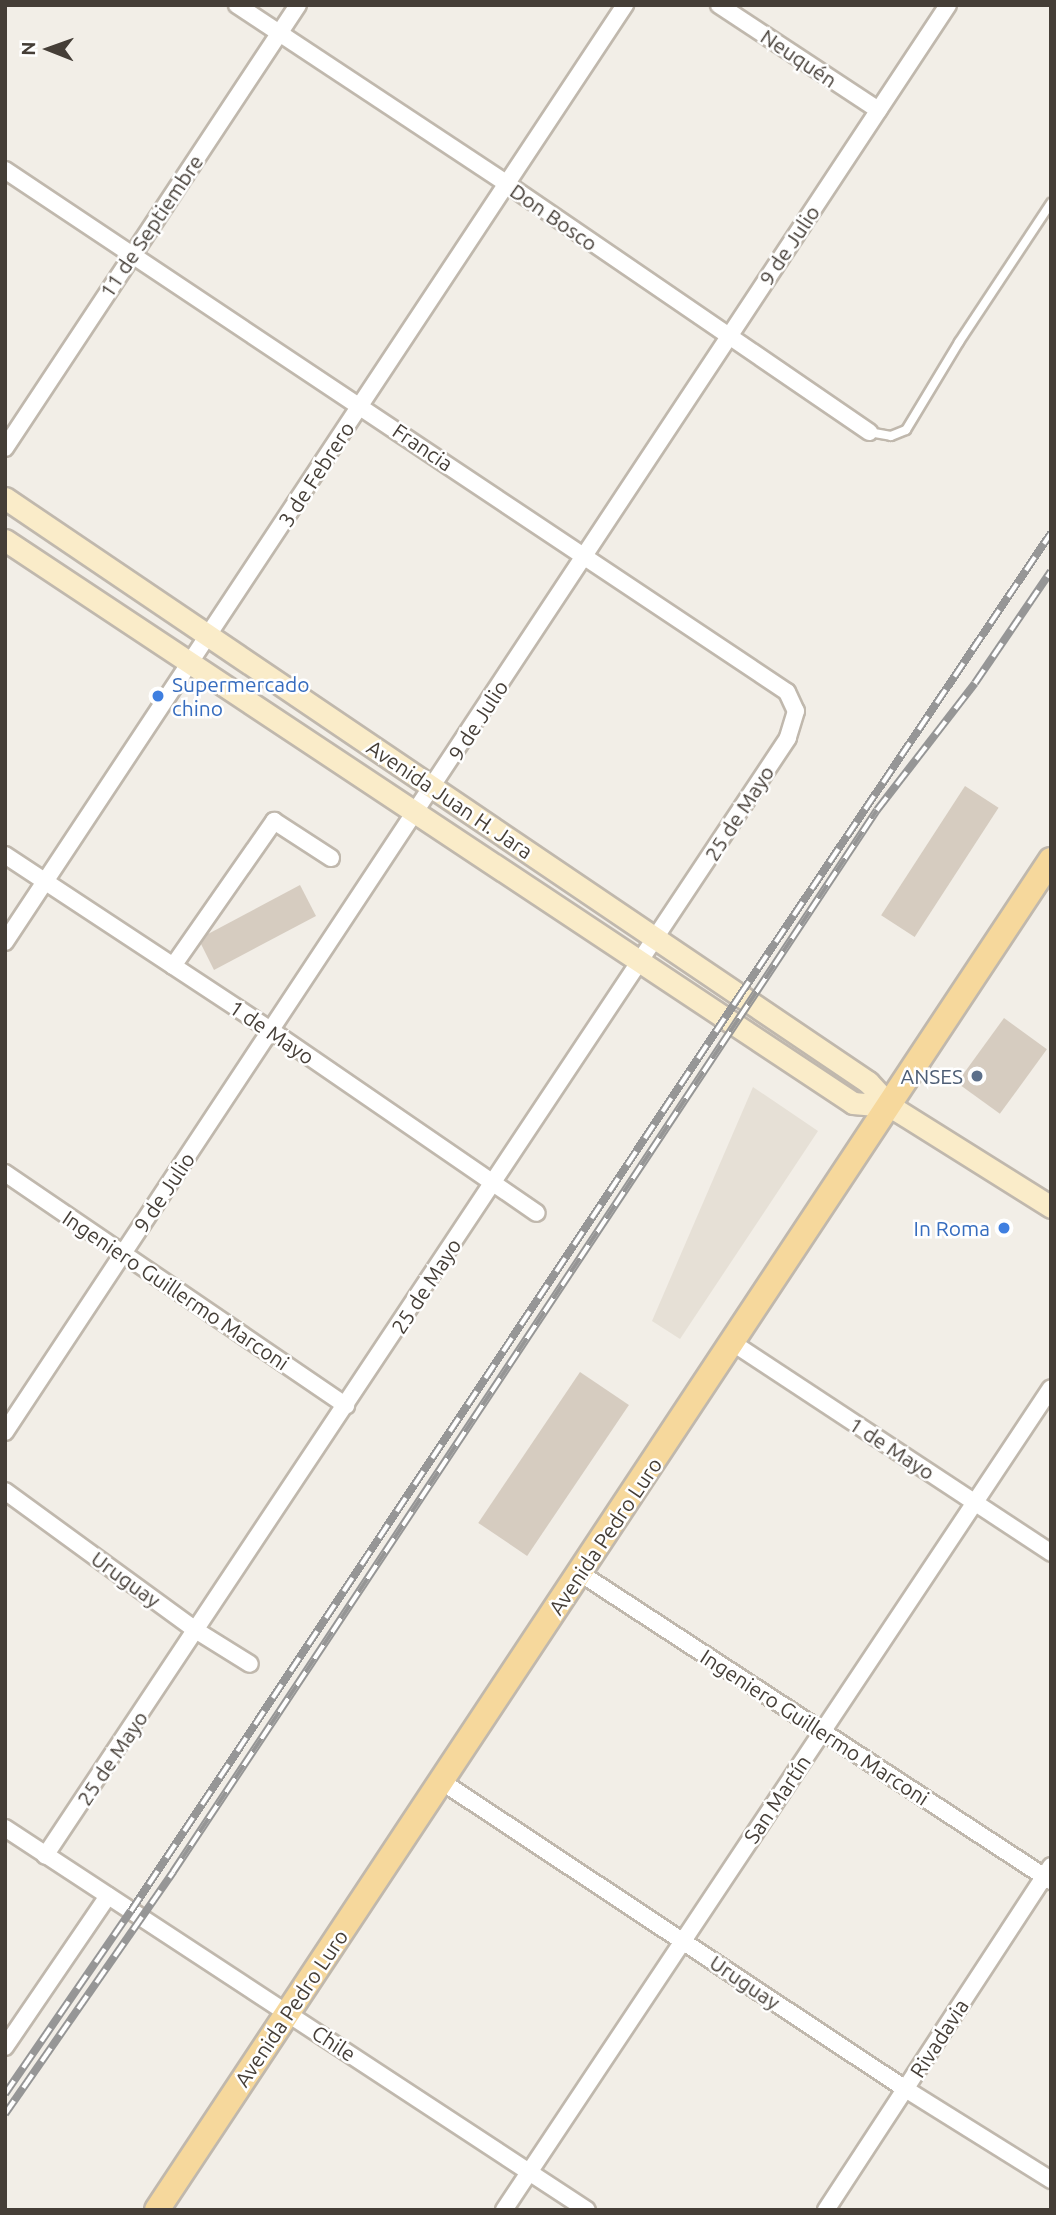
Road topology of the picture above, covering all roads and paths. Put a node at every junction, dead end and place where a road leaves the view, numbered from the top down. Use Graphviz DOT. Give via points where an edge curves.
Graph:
graph roads {
  1 [pos="237,5"];
  2 [pos="298,5"];
  3 [pos="625,5"];
  4 [pos="719,5"];
  5 [pos="948,5"];
  6 [pos="279,34"];
  7 [pos="878,110"];
  8 [pos="5,170"];
  9 [pos="507,184"];
  10 [pos="1051,203"];
  11 [pos="132,255"];
  12 [pos="728,336"];
  13 [pos="361,405"];
  14 [pos="869,432"];
  15 [pos="5,448"];
  16 [pos="5,498"];
  17 [pos="5,540"];
  18 [pos="585,556"];
  19 [pos="210,636"];
  20 [pos="192,664"];
  21 [pos="796,711"];
  22 [pos="433,788"];
  23 [pos="417,813"];
  24 [pos="5,855"];
  25 [pos="331,858"];
  26 [pos="1050,862"];
  27 [pos="46,881"];
  28 [pos="656,938"];
  29 [pos="5,942"];
  30 [pos="640,961"];
  31 [pos="173,966"];
  32 [pos="272,1031"];
  33 [pos="890,1106"];
  34 [pos="5,1173"];
  35 [pos="494,1184"];
  36 [pos="1051,1207"];
  37 [pos="537,1213"];
  38 [pos="123,1254"];
  39 [pos="733,1343"];
  40 [pos="1051,1388"];
  41 [pos="346,1406"];
  42 [pos="5,1432"];
  43 [pos="5,1491"];
  44 [pos="975,1503"];
  45 [pos="1051,1553"];
  46 [pos="580,1573"];
  47 [pos="197,1631"];
  48 [pos="250,1664"];
  49 [pos="822,1732"];
  50 [pos="441,1782"];
  51 [pos="5,1828"];
  52 [pos="45,1856"];
  53 [pos="1048,1874"];
  54 [pos="108,1896"];
  55 [pos="683,1941"];
  56 [pos="288,2013"];
  57 [pos="5,2047"];
  58 [pos="906,2090"];
  59 [pos="530,2172"];
  60 [pos="1051,2180"];
  61 [pos="157,2210"];
  62 [pos="504,2210"];
  63 [pos="587,2210"];
  64 [pos="826,2210"];
  1 -- 6 [label="street, Don Bosco"];
  2 -- 6 [label="street, 11 de Septiembre"];
  3 -- 9 [label="street, 3 de Febrero"];
  4 -- 7 [label="street, Neuquén"];
  5 -- 7 [label="street, 9 de Julio"];
  6 -- 9 [label="street, Don Bosco"];
  6 -- 11 [label="street, 11 de Septiembre"];
  7 -- 12 [label="street, 9 de Julio"];
  8 -- 11 [label="street, Francia"];
  9 -- 12 [label="street, Don Bosco"];
  9 -- 13 [label="street, 3 de Febrero"];
  10 -- 14 [label="lane" via="906,430 891,436"];
  11 -- 13 [label="street, Francia"];
  11 -- 15 [label="street, 11 de Septiembre"];
  12 -- 14 [label="street, Don Bosco"];
  12 -- 18 [label="street, 9 de Julio"];
  13 -- 18 [label="street, Francia"];
  13 -- 19 [label="street, 3 de Febrero"];
  16 -- 19 [label="main road, Avenida Juan H. Jara"];
  17 -- 20 [label="main road, Avenida Juan H. Jara"];
  18 -- 21 [label="street, Francia" via="787,691"];
  18 -- 22 [label="street, 9 de Julio"];
  19 -- 20 [label="street, 3 de Febrero"];
  19 -- 22 [label="main road, Avenida Juan H. Jara"];
  20 -- 23 [label="main road, Avenida Juan H. Jara"];
  20 -- 27 [label="street, 3 de Febrero"];
  21 -- 28 [label="street, 25 de Mayo" via="788,738"];
  22 -- 23 [label="street, 9 de Julio"];
  22 -- 28 [label="main road, Avenida Juan H. Jara"];
  23 -- 30 [label="main road, Avenida Juan H. Jara"];
  23 -- 32 [label="street, 9 de Julio"];
  24 -- 27 [label="street, 1 de Mayo"];
  25 -- 31 [label="street" via="274,821"];
  26 -- 33 [label="main road, Avenida Pedro Luro"];
  27 -- 29 [label="street, 3 de Febrero"];
  27 -- 31 [label="street, 1 de Mayo"];
  28 -- 30 [label="street, 25 de Mayo"];
  28 -- 33 [label="main road, Avenida Juan H. Jara" via="867,1082"];
  30 -- 33 [label="main road, Avenida Juan H. Jara" via="853,1103"];
  30 -- 35 [label="street, 25 de Mayo"];
  31 -- 32 [label="street, 1 de Mayo"];
  32 -- 35 [label="street, 1 de Mayo"];
  32 -- 38 [label="street, 9 de Julio"];
  33 -- 36 [label="main road, Avenida Juan H. Jara"];
  33 -- 39 [label="main road, Avenida Pedro Luro"];
  34 -- 38 [label="street, Ingeniero Guillermo Marconi"];
  35 -- 37 [label="street, 1 de Mayo"];
  35 -- 41 [label="street, 25 de Mayo"];
  38 -- 41 [label="street, Ingeniero Guillermo Marconi"];
  38 -- 42 [label="street, 9 de Julio"];
  39 -- 44 [label="street, 1 de Mayo"];
  39 -- 46 [label="main road, Avenida Pedro Luro"];
  40 -- 44 [label="street, San Martín"];
  41 -- 47 [label="street, 25 de Mayo"];
  43 -- 47 [label="street, Uruguay"];
  44 -- 45 [label="street, 1 de Mayo"];
  44 -- 49 [label="street, San Martín"];
  46 -- 49 [label="street, Ingeniero Guillermo Marconi"];
  46 -- 50 [label="main road, Avenida Pedro Luro"];
  47 -- 48 [label="street, Uruguay"];
  47 -- 52 [label="street, 25 de Mayo"];
  49 -- 53 [label="street, Ingeniero Guillermo Marconi"];
  49 -- 55 [label="street, San Martín"];
  50 -- 55 [label="street, Uruguay"];
  50 -- 56 [label="main road, Avenida Pedro Luro"];
  51 -- 52 [label="street, Chile"];
  52 -- 54 [label="street, Chile"];
  53 -- 58 [label="street, Rivadavia"];
  54 -- 56 [label="street, Chile"];
  54 -- 57 [label="street"];
  55 -- 58 [label="street, Uruguay"];
  55 -- 59 [label="street, San Martín"];
  56 -- 59 [label="street, Chile"];
  56 -- 61 [label="main road, Avenida Pedro Luro"];
  58 -- 60 [label="street, Uruguay"];
  58 -- 64 [label="street, Rivadavia"];
  59 -- 62 [label="street, San Martín"];
  59 -- 63 [label="street, Chile"];
}
